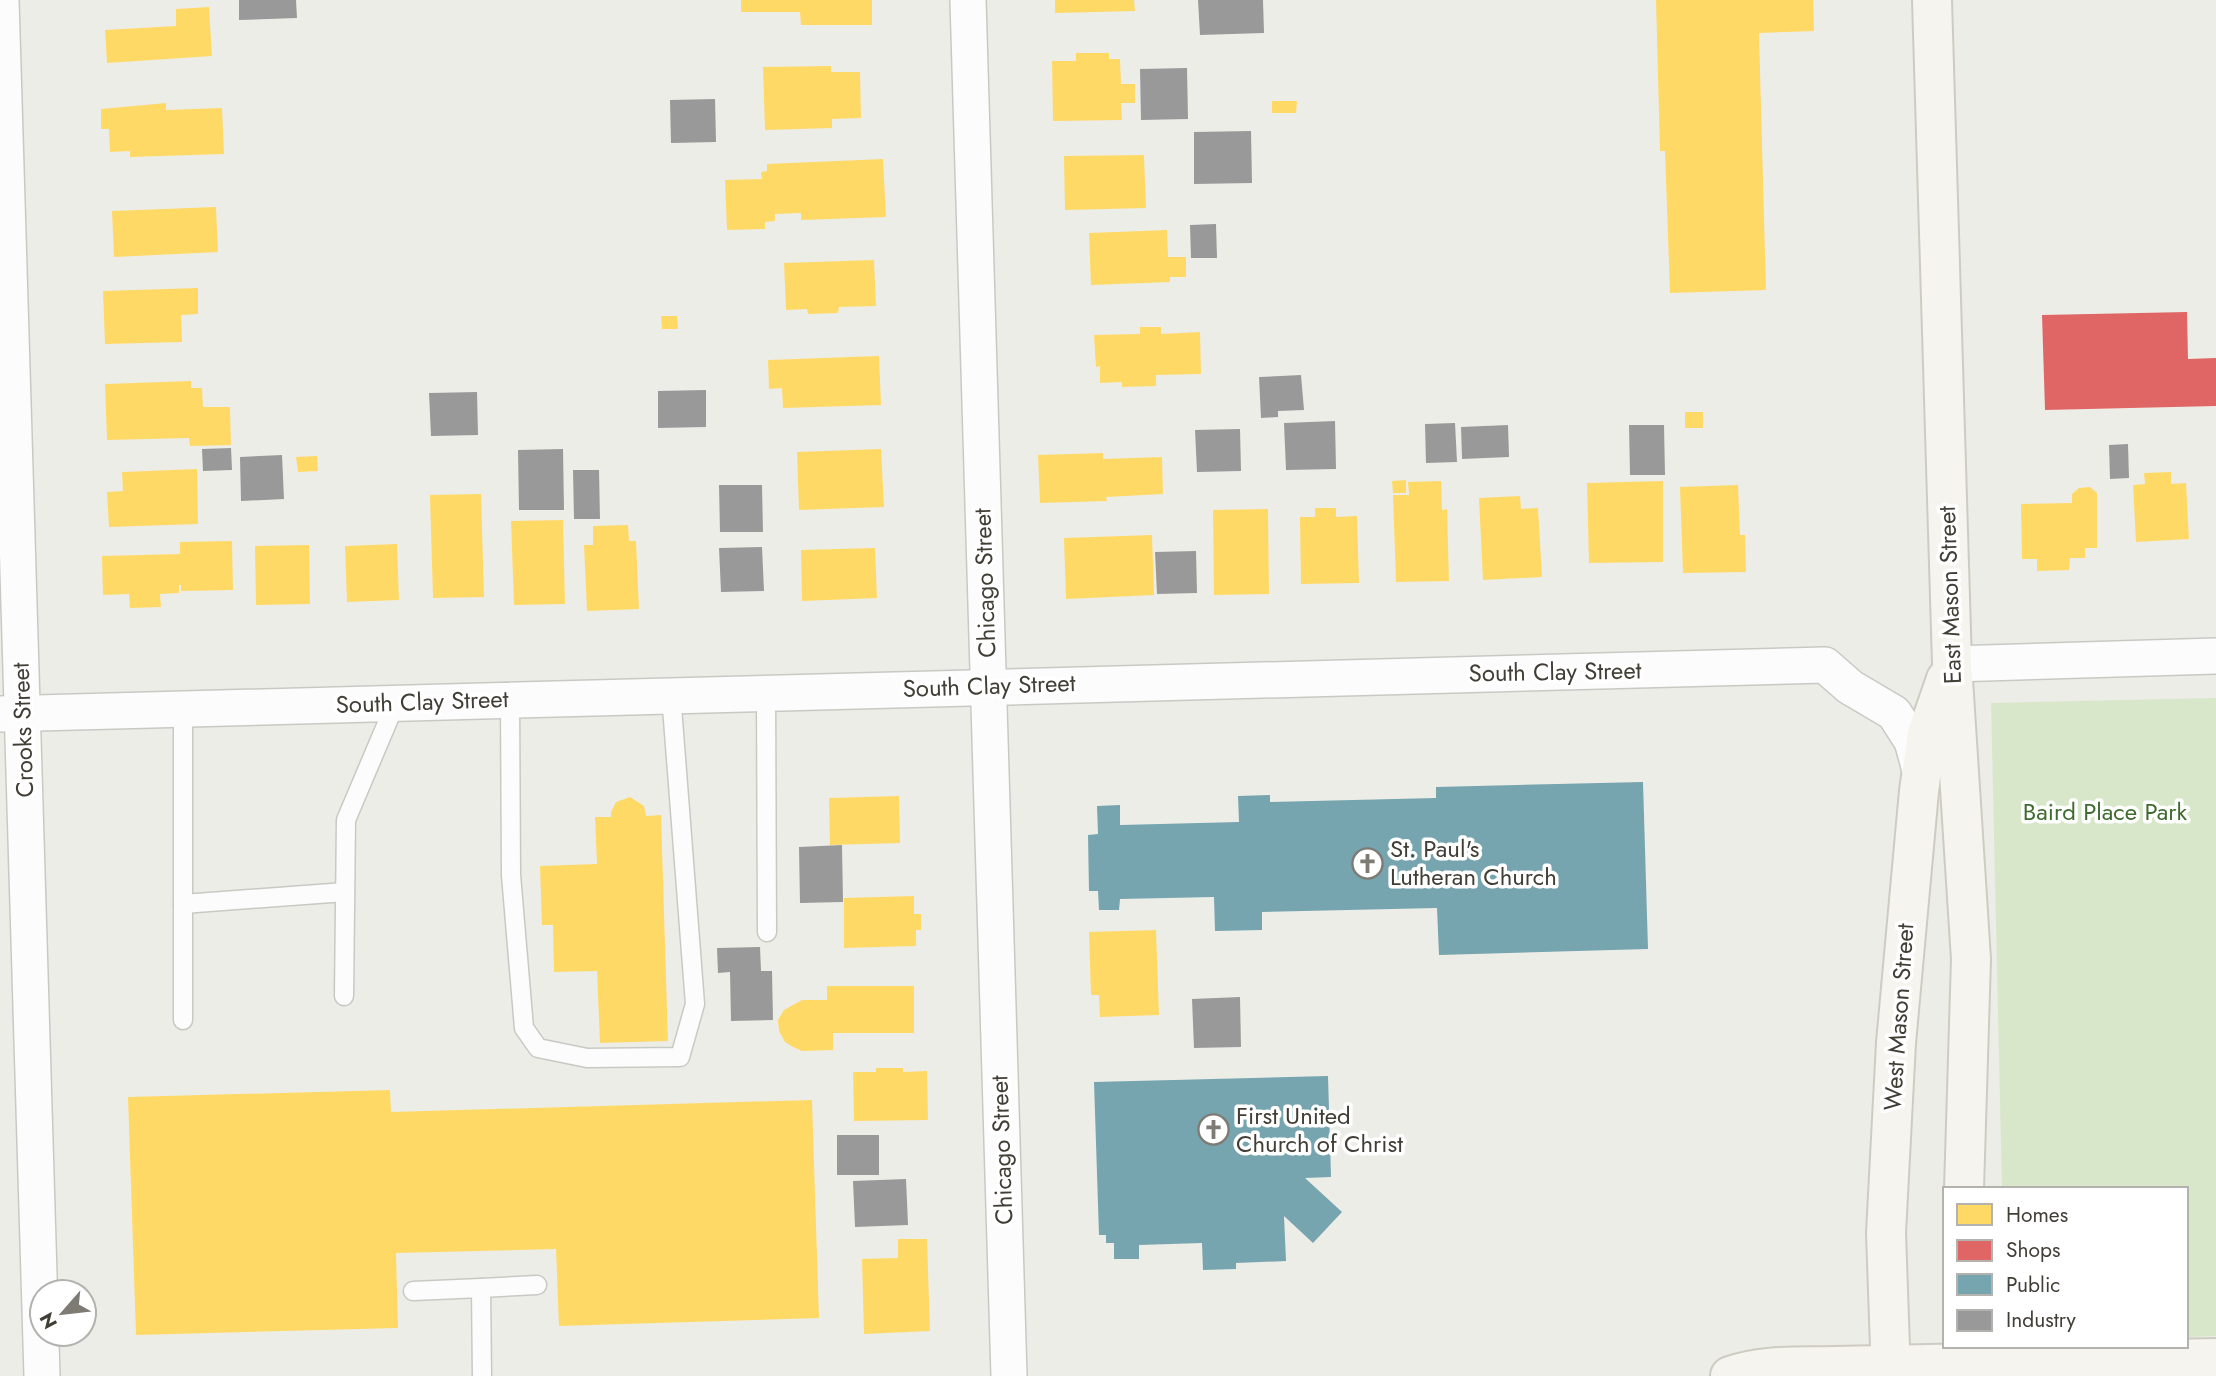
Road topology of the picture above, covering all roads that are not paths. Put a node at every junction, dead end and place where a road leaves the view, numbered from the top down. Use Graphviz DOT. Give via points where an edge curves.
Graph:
graph roads {
  1 [pos="1,0"];
  2 [pos="968,0"];
  3 [pos="1932,0"];
  4 [pos="2216,656"];
  5 [pos="1952,664"];
  6 [pos="988,686"];
  7 [pos="766,692"];
  8 [pos="671,695"];
  9 [pos="510,699"];
  10 [pos="396,702"];
  11 [pos="183,708"];
  12 [pos="11,713"];
  13 [pos="1922,774"];
  14 [pos="345,892"];
  15 [pos="183,904"];
  16 [pos="767,932"];
  17 [pos="344,996"];
  18 [pos="183,1020"];
  19 [pos="1964,1187"];
  20 [pos="537,1285"];
  21 [pos="481,1288"];
  22 [pos="413,1291"];
  23 [pos="2216,1358"];
  24 [pos="1963,1361"];
  25 [pos="1891,1370"];
  26 [pos="41,1376"];
  27 [pos="482,1376"];
  28 [pos="1009,1376"];
  29 [pos="1730,1376"];
  1 -- 12 [label="street, Crooks Street"];
  2 -- 6 [label="street, Chicago Street"];
  3 -- 5 [label="main road, East Mason Street"];
  4 -- 5 [label="street"];
  5 -- 13 [label="main road, West Mason Street" via="1930,724"];
  5 -- 19 [label="main road, East Mason Street" via="1970,959"];
  6 -- 7 [label="street, South Clay Street"];
  6 -- 13 [label="street, South Clay Street" via="1825,665 1850,687 1894,713 1912,741"];
  6 -- 28 [label="street, Chicago Street"];
  7 -- 8 [label="street, South Clay Street"];
  7 -- 16 [label="lane"];
  8 -- 9 [label="street, South Clay Street"];
  8 -- 9 [label="lane" via="695,1004 680,1057 587,1058 538,1048 524,1028 511,875"];
  9 -- 10 [label="street, South Clay Street"];
  10 -- 11 [label="street, South Clay Street"];
  10 -- 14 [label="lane" via="346,820"];
  11 -- 12 [label="street, South Clay Street"];
  11 -- 15 [label="lane"];
  12 -- 26 [label="street, Crooks Street"];
  13 -- 25 [label="main road, West Mason Street" via="1888,1167"];
  14 -- 15 [label="lane"];
  14 -- 17 [label="lane"];
  15 -- 18 [label="lane"];
  20 -- 21 [label="lane"];
  21 -- 22 [label="lane"];
  21 -- 27 [label="lane"];
  23 -- 24 [label="main road"];
  24 -- 25 [label="main road"];
  25 -- 29 [label="main road" via="1773,1368"];
}
